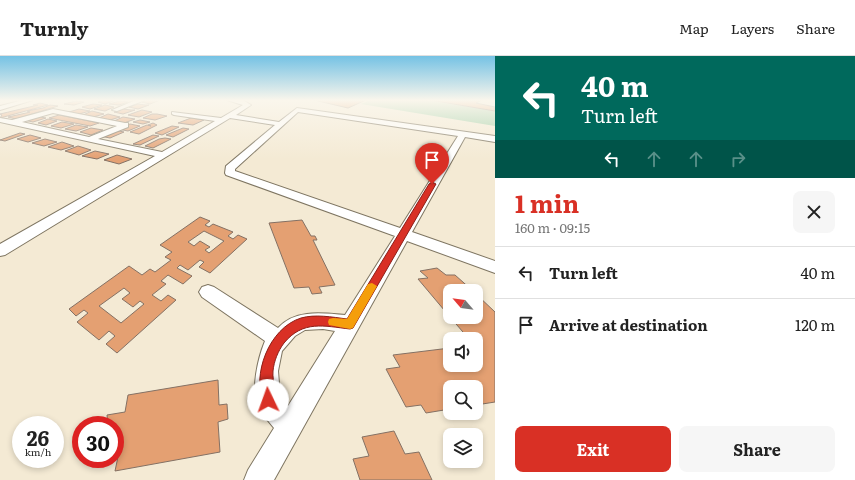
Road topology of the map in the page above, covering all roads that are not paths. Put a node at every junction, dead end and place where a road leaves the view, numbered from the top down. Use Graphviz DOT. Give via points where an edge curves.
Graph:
graph roads {
  1 [pos="0,120"];
  2 [pos="24,120"];
  3 [pos="98,120"];
  4 [pos="222,120"];
  5 [pos="241,120"];
  6 [pos="284,120"];
  7 [pos="378,120"];
  8 [pos="14,123"];
  9 [pos="280,124"];
  10 [pos="462,134"];
  11 [pos="90,139"];
  12 [pos="495,139"];
  13 [pos="162,155"];
  14 [pos="402,234"];
  15 [pos="0,251"];
  16 [pos="495,267"];
  17 [pos="208,292"];
  18 [pos="350,324"];
  19 [pos="280,340"];
  20 [pos="289,427"];
  21 [pos="258,480"];
  1 -- 8 [label="street"];
  2 -- 8 [label="street"];
  3 -- 11 [label="street" via="124,125"];
  4 -- 13 [label="street"];
  5 -- 9 [label="street"];
  6 -- 9 [label="street"];
  7 -- 10 [label="street"];
  8 -- 11 [label="street"];
  9 -- 14 [label="street" via="230,168 230,173"];
  10 -- 12 [label="street"];
  10 -- 14 [label="street"];
  11 -- 13 [label="street"];
  13 -- 15 [label="street"];
  14 -- 16 [label="street"];
  14 -- 18 [label="street"];
  17 -- 19 [label="street"];
  18 -- 19 [label="street" via="302,322 288,330"];
  18 -- 20 [label="street"];
  19 -- 20 [label="street" via="273,348 267,371 268,400"];
  20 -- 21 [label="street"];
}
